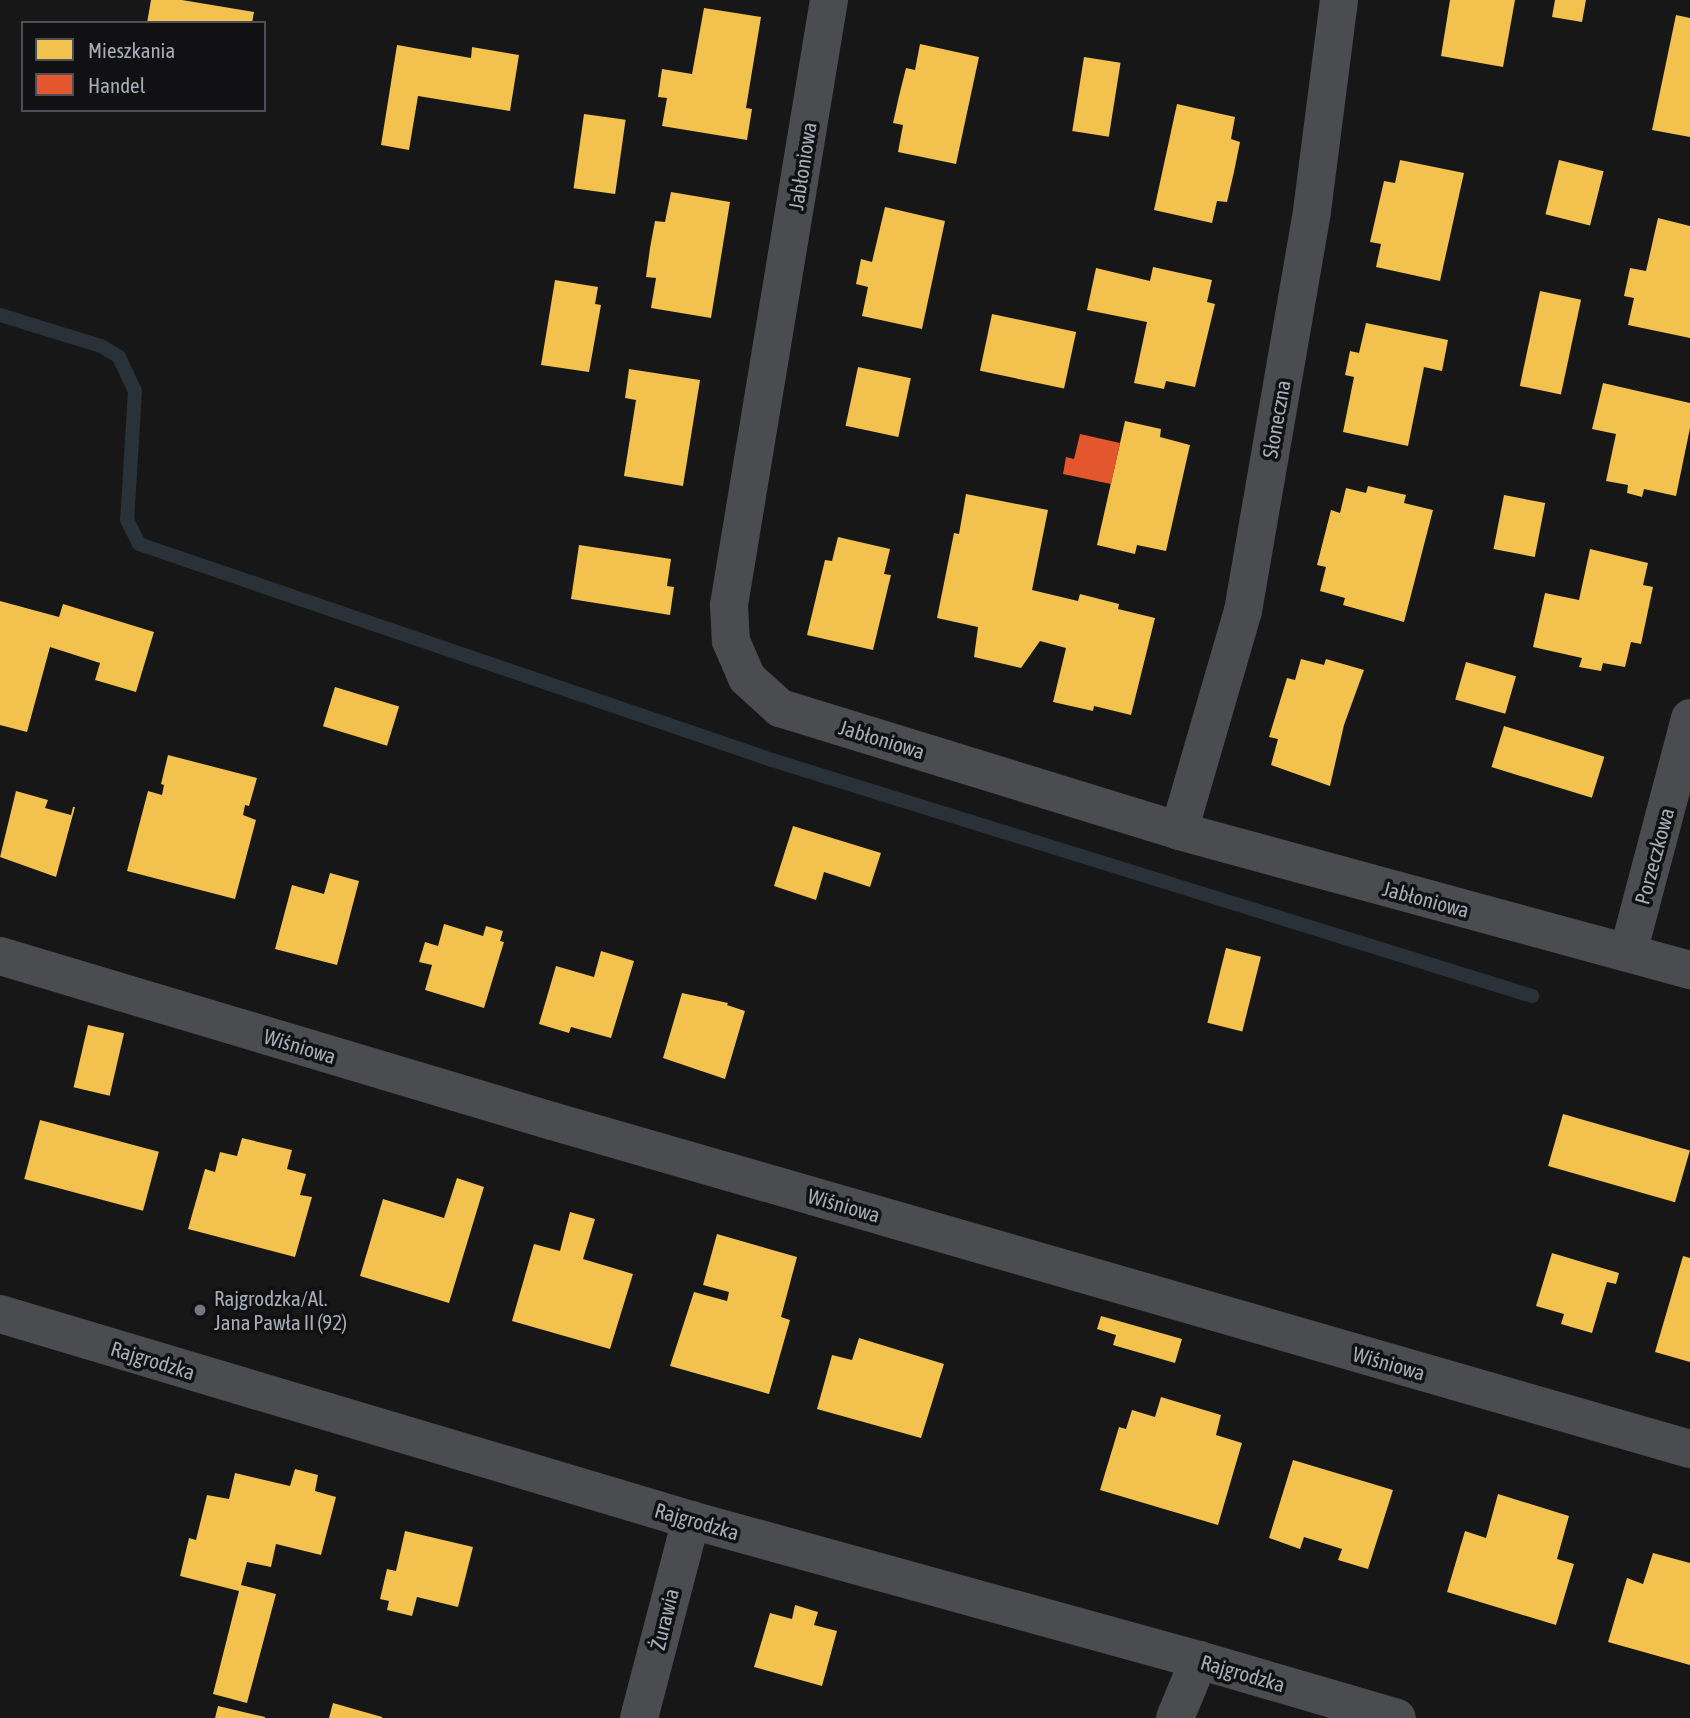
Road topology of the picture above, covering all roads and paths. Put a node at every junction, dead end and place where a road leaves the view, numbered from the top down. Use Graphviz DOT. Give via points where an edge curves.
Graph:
graph roads {
  1 [pos="829,0"];
  2 [pos="1339,0"];
  3 [pos="1690,718"];
  4 [pos="1180,831"];
  5 [pos="1628,953"];
  6 [pos="0,956"];
  7 [pos="1690,970"];
  8 [pos="0,1314"];
  9 [pos="1690,1449"];
  10 [pos="691,1520"];
  11 [pos="1199,1660"];
  12 [pos="639,1718"];
  13 [pos="1175,1718"];
  14 [pos="1397,1718"];
  1 -- 4 [label="street, Jabłoniowa" via="729,605 731,641 747,678 780,708"];
  2 -- 4 [label="street, Słoneczna" via="1312,211 1243,611"];
  3 -- 5 [label="street, Porzeczkowa"];
  4 -- 5 [label="street, Jabłoniowa"];
  5 -- 7 [label="street, Jabłoniowa"];
  6 -- 9 [label="street, Wiśniowa" via="552,1121"];
  8 -- 10 [label="street, Rajgrodzka"];
  10 -- 11 [label="street, Rajgrodzka"];
  10 -- 12 [label="street, Żurawia"];
  11 -- 13 [label="street"];
  11 -- 14 [label="street, Rajgrodzka"];
}
